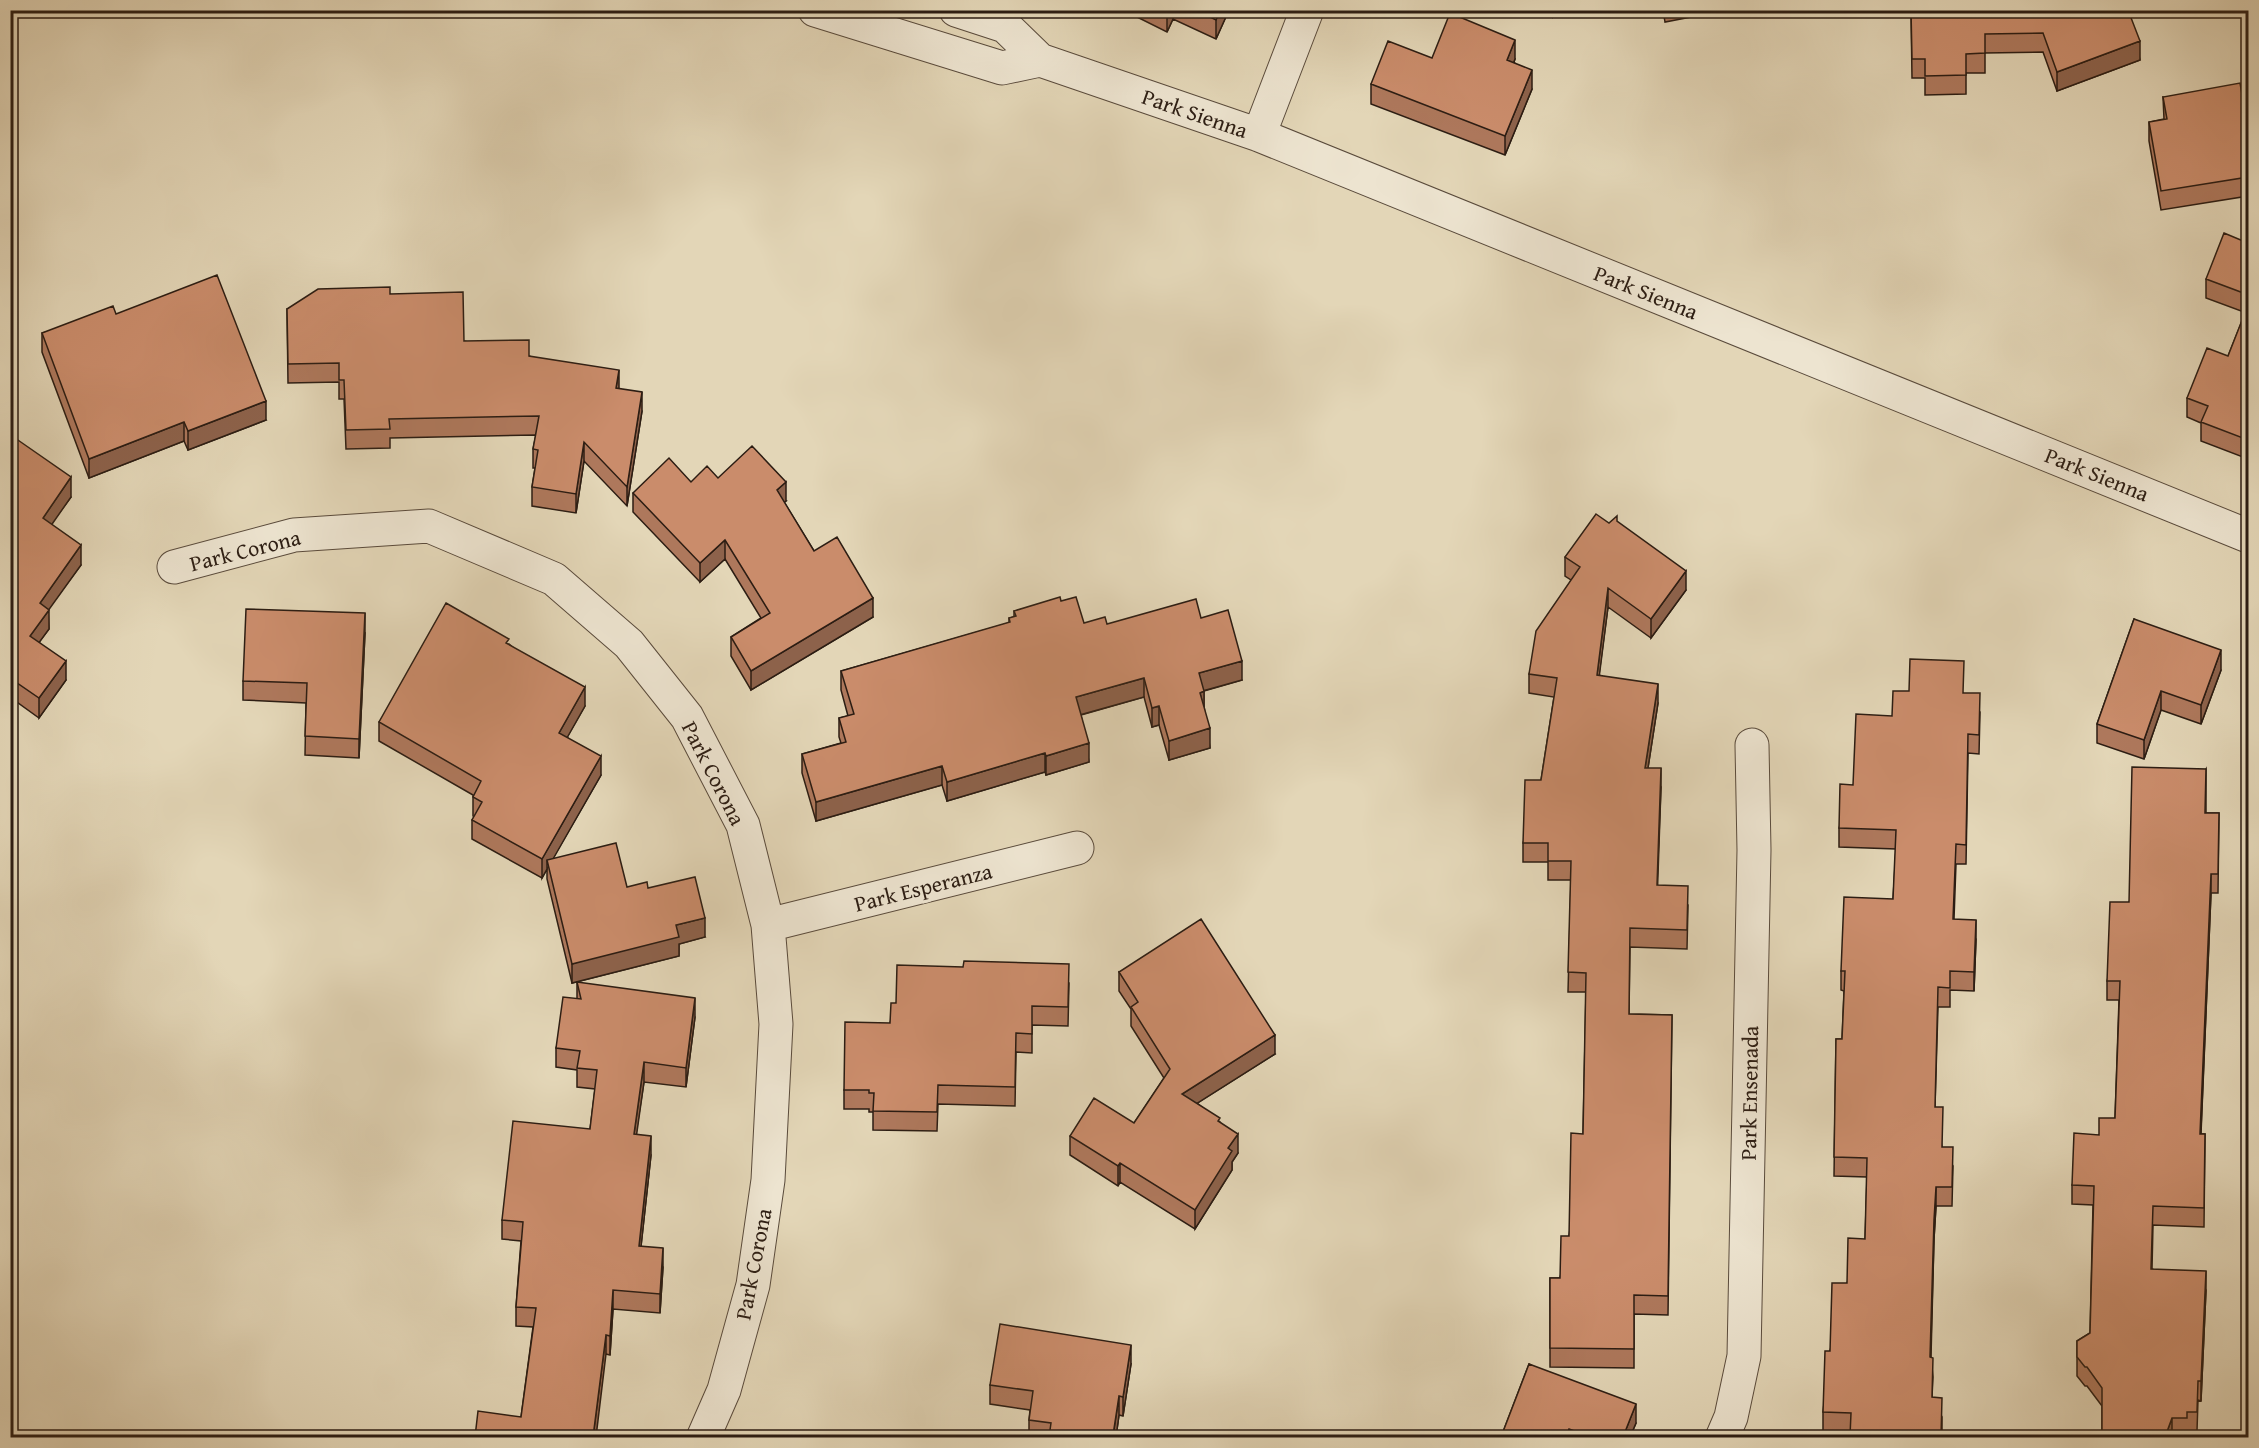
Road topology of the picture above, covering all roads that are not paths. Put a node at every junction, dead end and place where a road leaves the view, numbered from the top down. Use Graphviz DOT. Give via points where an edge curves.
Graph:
graph roads {
  1 [pos="815,10"];
  2 [pos="956,10"];
  3 [pos="1308,10"];
  4 [pos="1040,60"];
  5 [pos="1259,135"];
  6 [pos="2248,536"];
  7 [pos="174,567"];
  8 [pos="1752,745"];
  9 [pos="1077,848"];
  10 [pos="768,925"];
  11 [pos="703,1437"];
  12 [pos="1722,1437"];
  1 -- 4 [label="street" via="1002,68"];
  2 -- 4 [label="street, Park Sienna" via="1005,26"];
  3 -- 5 [label="street"];
  4 -- 5 [label="street, Park Sienna"];
  5 -- 6 [label="street, Park Sienna"];
  7 -- 10 [label="street, Park Corona" via="294,535 429,526 554,579 629,644 687,717 743,825"];
  8 -- 12 [label="street, Park Ensenada" via="1754,850 1744,1356 1731,1417"];
  9 -- 10 [label="street, Park Esperanza"];
  10 -- 11 [label="street, Park Corona" via="776,1024 768,1180 753,1285 724,1390"];
}
